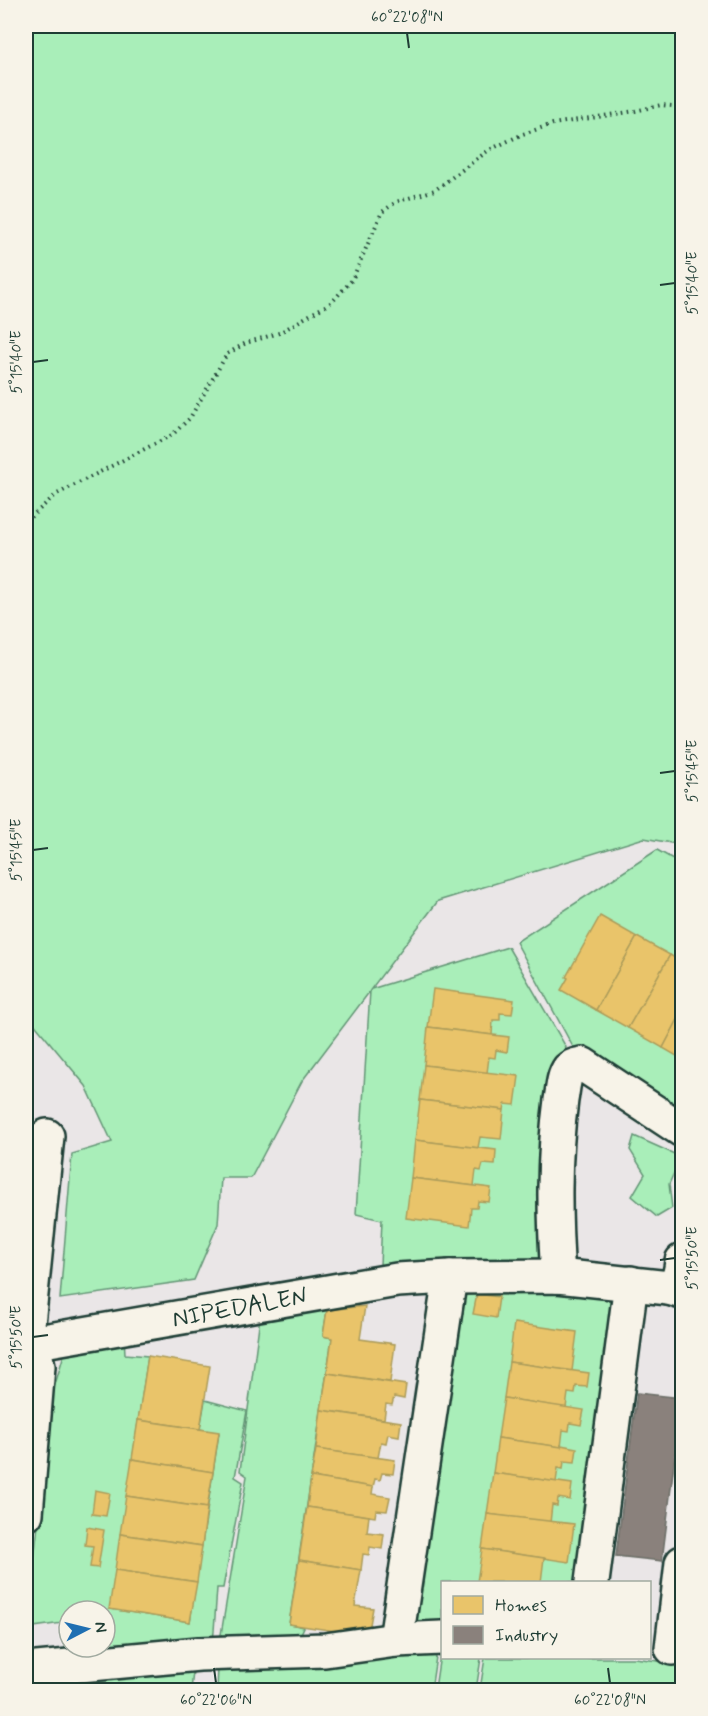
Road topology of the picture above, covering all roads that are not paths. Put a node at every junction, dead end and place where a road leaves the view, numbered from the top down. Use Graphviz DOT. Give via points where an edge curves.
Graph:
graph roads {
  1 [pos="682,1131"];
  2 [pos="47,1136"];
  3 [pos="450,1276"];
  4 [pos="558,1276"];
  5 [pos="678,1280"];
  6 [pos="631,1283"];
  7 [pos="29,1344"];
  8 [pos="26,1514"];
  9 [pos="682,1563"];
  10 [pos="592,1581"];
  11 [pos="441,1638"];
  12 [pos="396,1640"];
  13 [pos="668,1647"];
  14 [pos="26,1670"];
  1 -- 4 [label="street" via="582,1064 569,1068 564,1078 553,1209"];
  2 -- 7 [label="street"];
  3 -- 4 [label="street, NIPEDALEN"];
  3 -- 7 [label="street, NIPEDALEN" via="352,1286"];
  3 -- 12 [label="street"];
  4 -- 6 [label="street, NIPEDALEN"];
  5 -- 6 [label="street, NIPEDALEN"];
  6 -- 10 [label="street"];
  7 -- 8 [label="street" via="38,1366"];
  9 -- 13 [label="street"];
  11 -- 12 [label="street"];
  12 -- 14 [label="street" via="325,1650 199,1654"];
}
